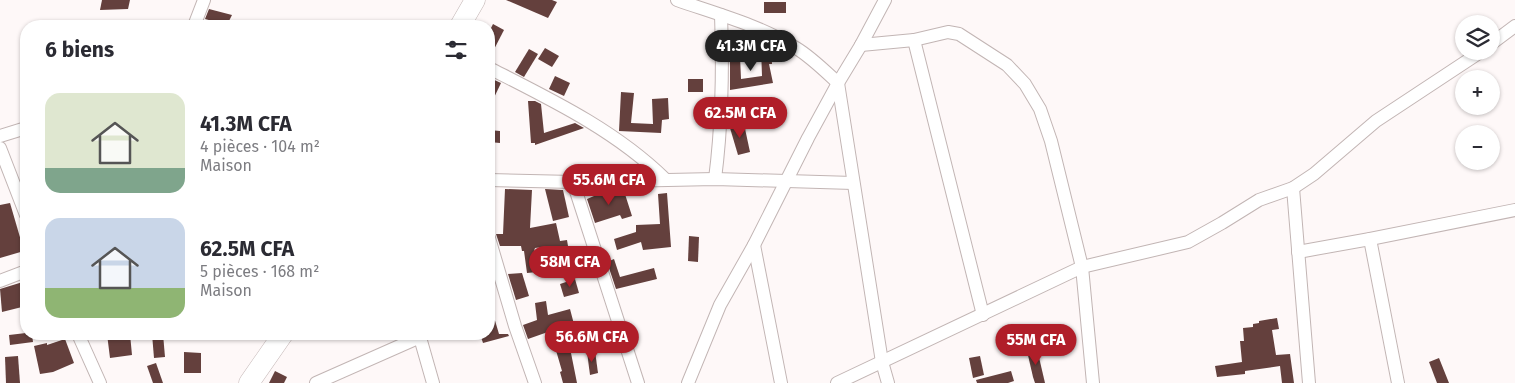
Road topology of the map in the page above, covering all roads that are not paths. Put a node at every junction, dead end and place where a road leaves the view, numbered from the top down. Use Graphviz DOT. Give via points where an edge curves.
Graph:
graph roads {
  1 [pos="204,0"];
  2 [pos="475,0"];
  3 [pos="677,0"];
  4 [pos="884,0"];
  5 [pos="720,15"];
  6 [pos="196,20"];
  7 [pos="463,20"];
  8 [pos="1515,26"];
  9 [pos="1500,37"];
  10 [pos="914,40"];
  11 [pos="861,45"];
  12 [pos="1468,60"];
  13 [pos="495,71"];
  14 [pos="838,83"];
  15 [pos="20,130"];
  16 [pos="0,136"];
  17 [pos="0,148"];
  18 [pos="665,179"];
  19 [pos="715,179"];
  20 [pos="495,180"];
  21 [pos="787,180"];
  22 [pos="574,182"];
  23 [pos="853,183"];
  24 [pos="1293,188"];
  25 [pos="20,200"];
  26 [pos="1515,210"];
  27 [pos="1370,239"];
  28 [pos="754,245"];
  29 [pos="1298,252"];
  30 [pos="495,258"];
  31 [pos="1082,267"];
  32 [pos="20,273"];
  33 [pos="0,281"];
  34 [pos="983,315"];
  35 [pos="81,340"];
  36 [pos="279,340"];
  37 [pos="408,340"];
  38 [pos="420,340"];
  39 [pos="882,362"];
  40 [pos="100,383"];
  41 [pos="249,383"];
  42 [pos="316,383"];
  43 [pos="433,383"];
  44 [pos="535,383"];
  45 [pos="638,383"];
  46 [pos="688,383"];
  47 [pos="781,383"];
  48 [pos="836,383"];
  49 [pos="888,383"];
  50 [pos="1093,383"];
  51 [pos="1309,383"];
  52 [pos="1398,383"];
  1 -- 6 [label="street"];
  2 -- 7 [label="main road"];
  3 -- 5 [label="street"];
  4 -- 11 [label="street"];
  5 -- 14 [label="street" via="763,31 798,49"];
  5 -- 19 [label="street" via="720,147"];
  8 -- 9 [label="street"];
  10 -- 11 [label="street"];
  10 -- 31 [label="street" via="948,32 959,34 1007,65 1025,84 1040,109 1051,141"];
  10 -- 34 [label="street"];
  11 -- 14 [label="street"];
  12 -- 24 [label="street" via="1376,121"];
  13 -- 18 [label="street" via="621,142"];
  14 -- 21 [label="street"];
  14 -- 23 [label="street"];
  15 -- 16 [label="street"];
  17 -- 25 [label="street"];
  18 -- 19 [label="street"];
  18 -- 22 [label="street"];
  19 -- 21 [label="street"];
  20 -- 22 [label="street"];
  21 -- 23 [label="street"];
  21 -- 28 [label="street"];
  22 -- 45 [label="street"];
  23 -- 39 [label="street"];
  24 -- 29 [label="street"];
  24 -- 31 [label="street" via="1259,200 1188,242"];
  26 -- 27 [label="street"];
  27 -- 29 [label="street"];
  27 -- 52 [label="street"];
  28 -- 46 [label="street" via="720,305"];
  28 -- 47 [label="street"];
  29 -- 51 [label="street"];
  30 -- 44 [label="street"];
  31 -- 34 [label="street"];
  31 -- 50 [label="street"];
  32 -- 33 [label="street"];
  34 -- 39 [label="street"];
  35 -- 40 [label="street"];
  36 -- 41 [label="main road"];
  37 -- 42 [label="street"];
  38 -- 43 [label="street"];
  39 -- 48 [label="street"];
  39 -- 49 [label="street"];
}
